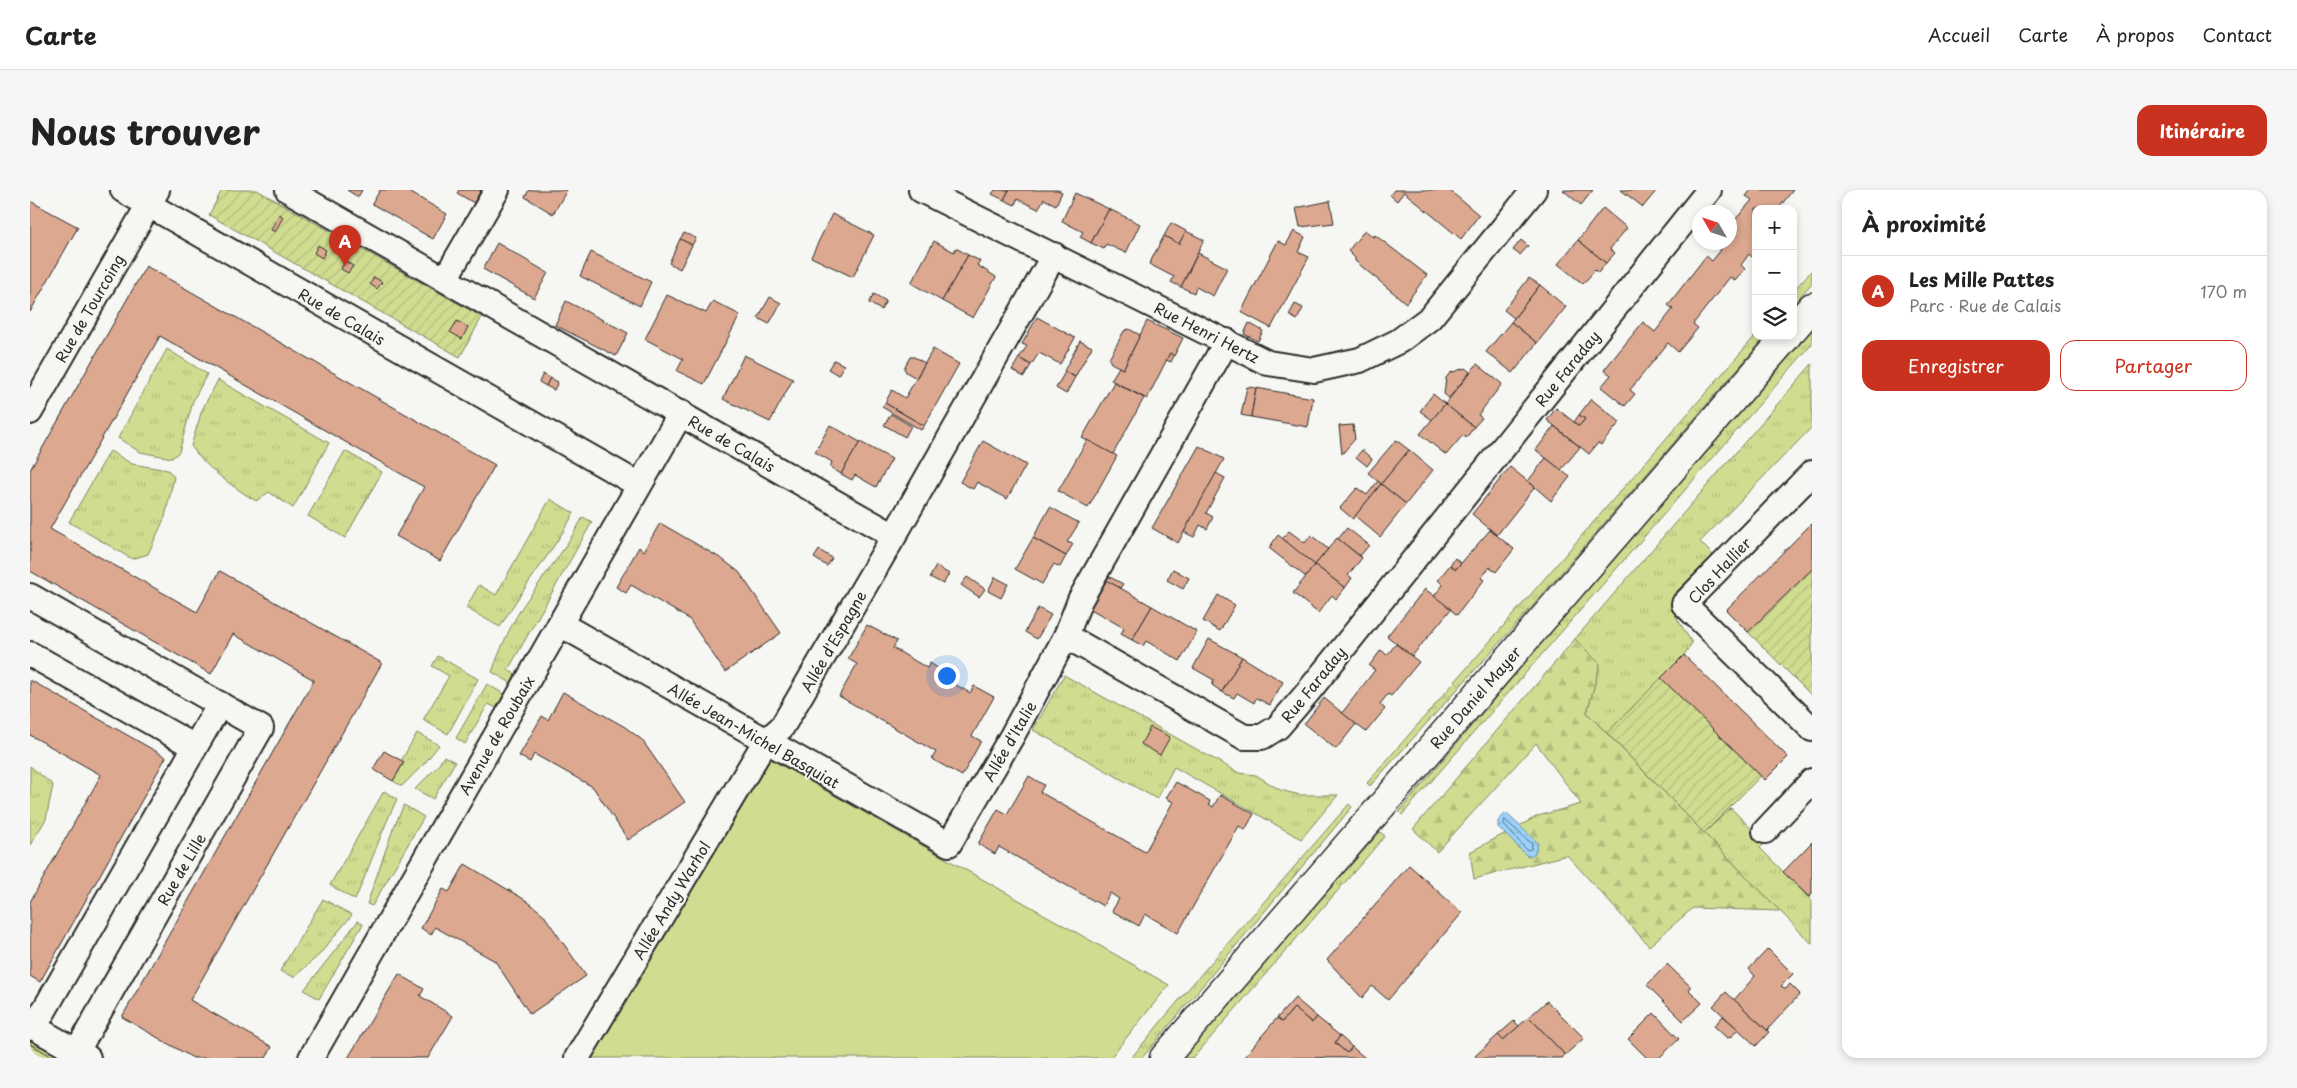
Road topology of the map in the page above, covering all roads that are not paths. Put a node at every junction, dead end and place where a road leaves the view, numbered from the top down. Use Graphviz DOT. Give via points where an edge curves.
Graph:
graph roads {
  1 [pos="123,190"];
  2 [pos="288,190"];
  3 [pos="497,190"];
  4 [pos="921,190"];
  5 [pos="1534,190"];
  6 [pos="1709,190"];
  7 [pos="153,197"];
  8 [pos="1054,255"];
  9 [pos="446,279"];
  10 [pos="1812,307"];
  11 [pos="1797,324"];
  12 [pos="1784,340"];
  13 [pos="1227,341"];
  14 [pos="30,412"];
  15 [pos="681,413"];
  16 [pos="1812,473"];
  17 [pos="640,485"];
  18 [pos="894,536"];
  19 [pos="30,596"];
  20 [pos="560,624"];
  21 [pos="1066,636"];
  22 [pos="30,654"];
  23 [pos="220,704"];
  24 [pos="1812,729"];
  25 [pos="765,742"];
  26 [pos="195,748"];
  27 [pos="1812,782"];
  28 [pos="1765,831"];
  29 [pos="949,844"];
  30 [pos="32,1026"];
  31 [pos="83,1055"];
  32 [pos="311,1058"];
  33 [pos="577,1058"];
  34 [pos="1164,1058"];
  1 -- 7 [label="street, Rue de Calais"];
  2 -- 9 [label="street, Rue de Calais"];
  3 -- 9 [label="street"];
  4 -- 8 [label="street, Rue Henri Hertz"];
  5 -- 13 [label="street, Rue Henri Hertz" via="1430,318 1399,341 1360,360 1314,370 1268,363"];
  6 -- 21 [label="street, Rue Faraday" via="1278,727 1262,737 1244,737"];
  7 -- 14 [label="street, Rue de Tourcoing"];
  7 -- 17 [label="street, Rue de Calais"];
  8 -- 13 [label="street, Rue Henri Hertz"];
  8 -- 18 [label="street"];
  9 -- 15 [label="street, Rue de Calais"];
  10 -- 11 [label="main road"];
  12 -- 34 [label="main road, Rue Daniel Mayer"];
  13 -- 21 [label="street" via="1080,600"];
  15 -- 17 [label="street, Avenue de Roubaix"];
  15 -- 18 [label="street, Rue de Calais"];
  16 -- 24 [label="street, Clos Hallier" via="1684,604"];
  17 -- 20 [label="street, Avenue de Roubaix"];
  18 -- 25 [label="street, Allée d'Espagne" via="782,727"];
  19 -- 23 [label="street, Rue de Lille"];
  20 -- 25 [label="street, Allée Jean-Michel Basquiat"];
  20 -- 32 [label="street, Avenue de Roubaix"];
  21 -- 29 [label="street, Allée d'Italie" via="1022,720"];
  22 -- 26 [label="street"];
  23 -- 26 [label="street"];
  23 -- 31 [label="street, Rue de Lille" via="262,728"];
  25 -- 29 [label="street, Allée Jean-Michel Basquiat"];
  25 -- 33 [label="street, Allée Andy Warhol"];
  26 -- 30 [label="street"];
  27 -- 28 [label="street"];
  30 -- 31 [label="street"];
}
